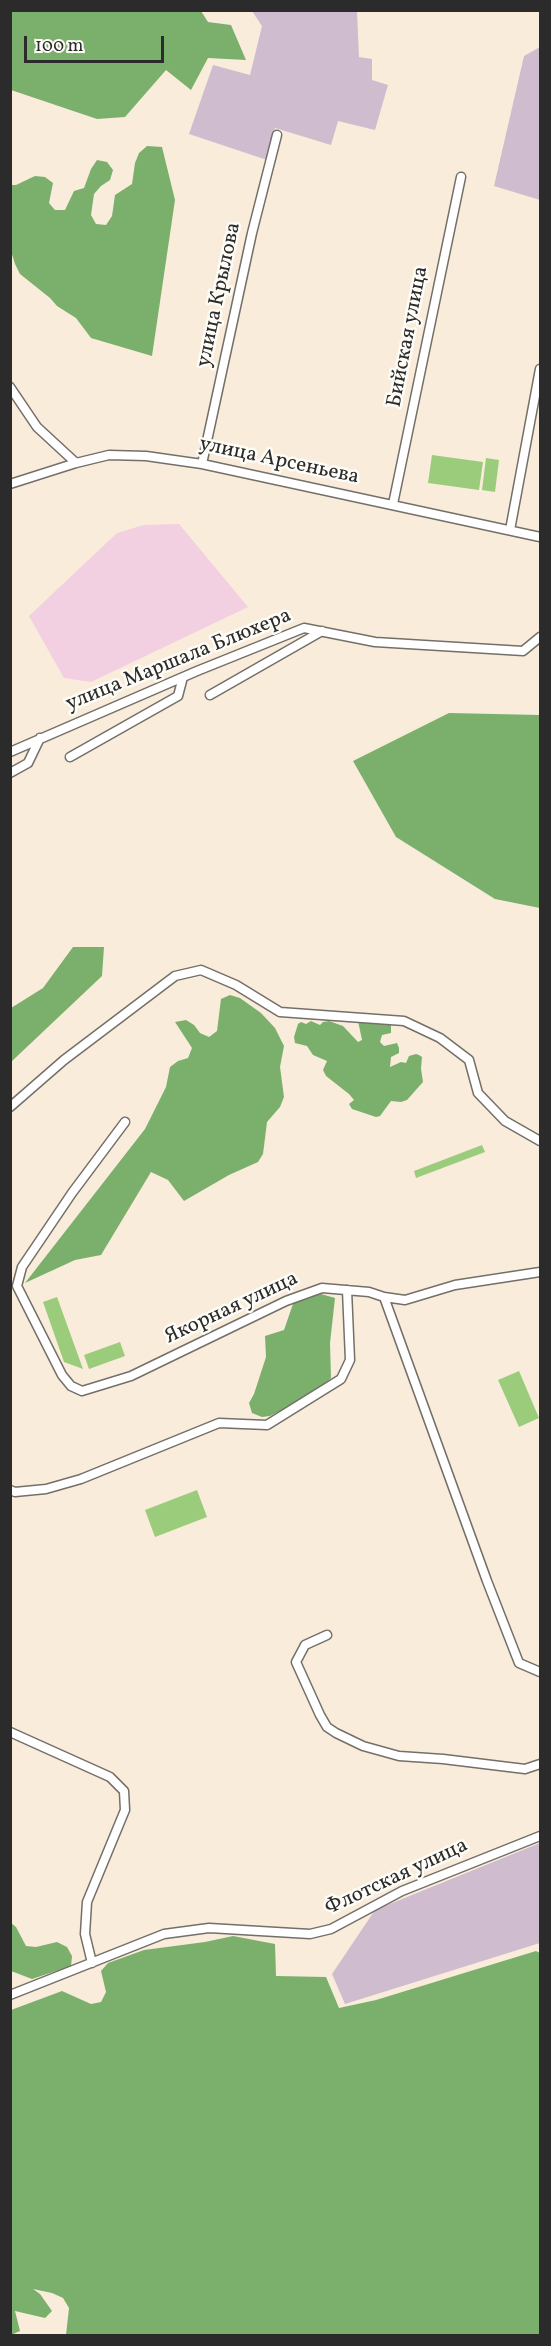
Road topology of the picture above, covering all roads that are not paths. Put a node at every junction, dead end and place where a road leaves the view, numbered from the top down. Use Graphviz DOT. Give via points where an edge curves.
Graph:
graph roads {
  1 [pos="277,135"];
  2 [pos="461,177"];
  3 [pos="540,369"];
  4 [pos="10,387"];
  5 [pos="76,463"];
  6 [pos="202,464"];
  7 [pos="10,484"];
  8 [pos="393,504"];
  9 [pos="510,530"];
  10 [pos="540,537"];
  11 [pos="322,631"];
  12 [pos="540,637"];
  13 [pos="183,677"];
  14 [pos="210,695"];
  15 [pos="41,737"];
  16 [pos="10,752"];
  17 [pos="70,757"];
  18 [pos="10,773"];
  19 [pos="10,1107"];
  20 [pos="125,1122"];
  21 [pos="540,1142"];
  22 [pos="540,1272"];
  23 [pos="347,1290"];
  24 [pos="384,1297"];
  25 [pos="10,1490"];
  26 [pos="327,1635"];
  27 [pos="540,1672"];
  28 [pos="10,1732"];
  29 [pos="540,1764"];
  30 [pos="540,1836"];
  31 [pos="92,1963"];
  32 [pos="10,1995"];
  1 -- 6 [label="street, улица Крылова"];
  2 -- 8 [label="street, Бийская улица"];
  3 -- 9 [label="street"];
  4 -- 5 [label="street" via="37,427"];
  5 -- 6 [label="street, улица Арсеньева" via="109,456 146,456"];
  5 -- 7 [label="street, улица Арсеньева"];
  6 -- 8 [label="street, улица Арсеньева"];
  8 -- 9 [label="street, улица Арсеньева"];
  9 -- 10 [label="street, улица Арсеньева"];
  11 -- 12 [label="street, улица Маршала Блюхера" via="375,642 523,651"];
  11 -- 13 [label="street, улица Маршала Блюхера" via="304,628"];
  11 -- 14 [label="street"];
  13 -- 15 [label="street, улица Маршала Блюхера"];
  13 -- 17 [label="street" via="178,696"];
  15 -- 16 [label="street, улица Маршала Блюхера"];
  15 -- 18 [label="street" via="28,763"];
  19 -- 21 [label="street" via="64,1060 175,976 201,969 280,1012 404,1021 440,1038 469,1060 478,1093 505,1121"];
  20 -- 23 [label="street, Якорная улица" via="22,1267 17,1286 71,1386 82,1391 131,1376 286,1301 322,1288"];
  22 -- 24 [label="street, Якорная улица" via="455,1285 405,1300"];
  23 -- 24 [label="street, Якорная улица"];
  23 -- 25 [label="street" via="350,1360 341,1379 267,1425 219,1423 81,1479 46,1489"];
  24 -- 27 [label="street" via="519,1663"];
  26 -- 29 [label="street" via="304,1645 296,1662 320,1715 336,1733 399,1756 525,1769"];
  28 -- 31 [label="street" via="110,1778 124,1791 125,1810 87,1902 85,1934"];
  30 -- 31 [label="street, Флотская улица" via="402,1891 331,1929 310,1934 184,1931 164,1934"];
  31 -- 32 [label="street, Флотская улица"];
}
